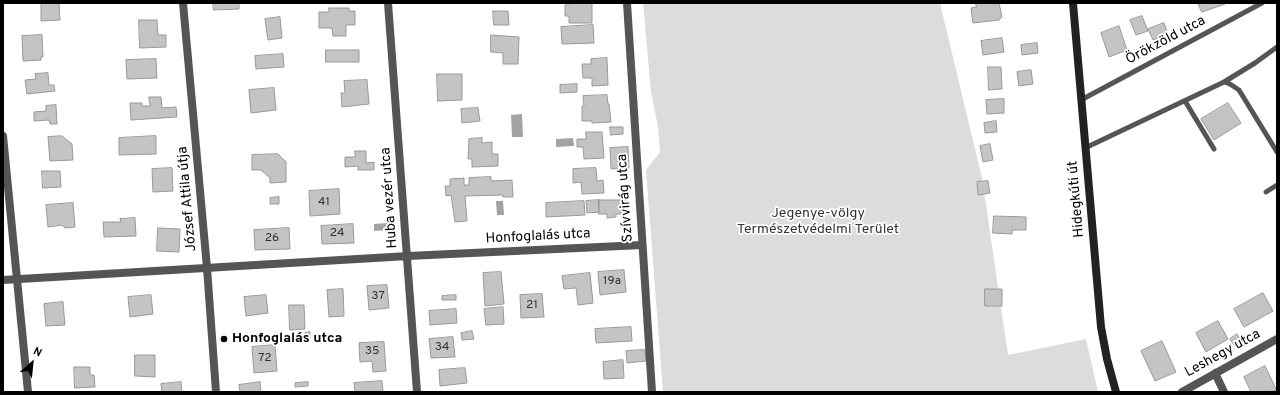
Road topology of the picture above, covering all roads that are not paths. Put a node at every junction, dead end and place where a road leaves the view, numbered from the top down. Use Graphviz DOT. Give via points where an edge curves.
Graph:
graph roads {
  1 [pos="183,3"];
  2 [pos="388,3"];
  3 [pos="627,3"];
  4 [pos="1073,3"];
  5 [pos="1262,3"];
  6 [pos="1277,47"];
  7 [pos="1224,82"];
  8 [pos="1081,100"];
  9 [pos="1185,101"];
  10 [pos="3,136"];
  11 [pos="1085,148"];
  12 [pos="1214,149"];
  13 [pos="1277,152"];
  14 [pos="1277,185"];
  15 [pos="1266,192"];
  16 [pos="642,245"];
  17 [pos="408,256"];
  18 [pos="208,268"];
  19 [pos="16,279"];
  20 [pos="3,280"];
  21 [pos="1277,339"];
  22 [pos="1215,373"];
  23 [pos="28,392"];
  24 [pos="216,392"];
  25 [pos="417,392"];
  26 [pos="652,392"];
  27 [pos="1116,392"];
  28 [pos="1182,392"];
  29 [pos="1224,392"];
  1 -- 18 [label="street, József Attila útja"];
  2 -- 17 [label="street, Huba vezér utca"];
  3 -- 16 [label="street, Szívvirág utca"];
  4 -- 8 [label="main road, Hidegkúti út"];
  5 -- 8 [label="lane, Örökzöld utca"];
  6 -- 7 [label="lane"];
  7 -- 9 [label="lane"];
  7 -- 13 [label="lane" via="1240,90"];
  8 -- 11 [label="main road, Hidegkúti út"];
  9 -- 11 [label="lane"];
  9 -- 12 [label="lane"];
  10 -- 19 [label="street"];
  11 -- 27 [label="main road, Hidegkúti út" via="1101,327"];
  14 -- 15 [label="lane"];
  16 -- 17 [label="street, Honfoglalás utca"];
  16 -- 26 [label="street, Szívvirág utca"];
  17 -- 18 [label="street, Honfoglalás utca"];
  17 -- 25 [label="street, Huba vezér utca"];
  18 -- 19 [label="street, Honfoglalás utca"];
  18 -- 24 [label="street, József Attila útja"];
  19 -- 20 [label="street, Honfoglalás utca"];
  19 -- 23 [label="street"];
  21 -- 22 [label="street, Leshegy utca"];
  22 -- 28 [label="street, Leshegy utca"];
  22 -- 29 [label="street"];
}
